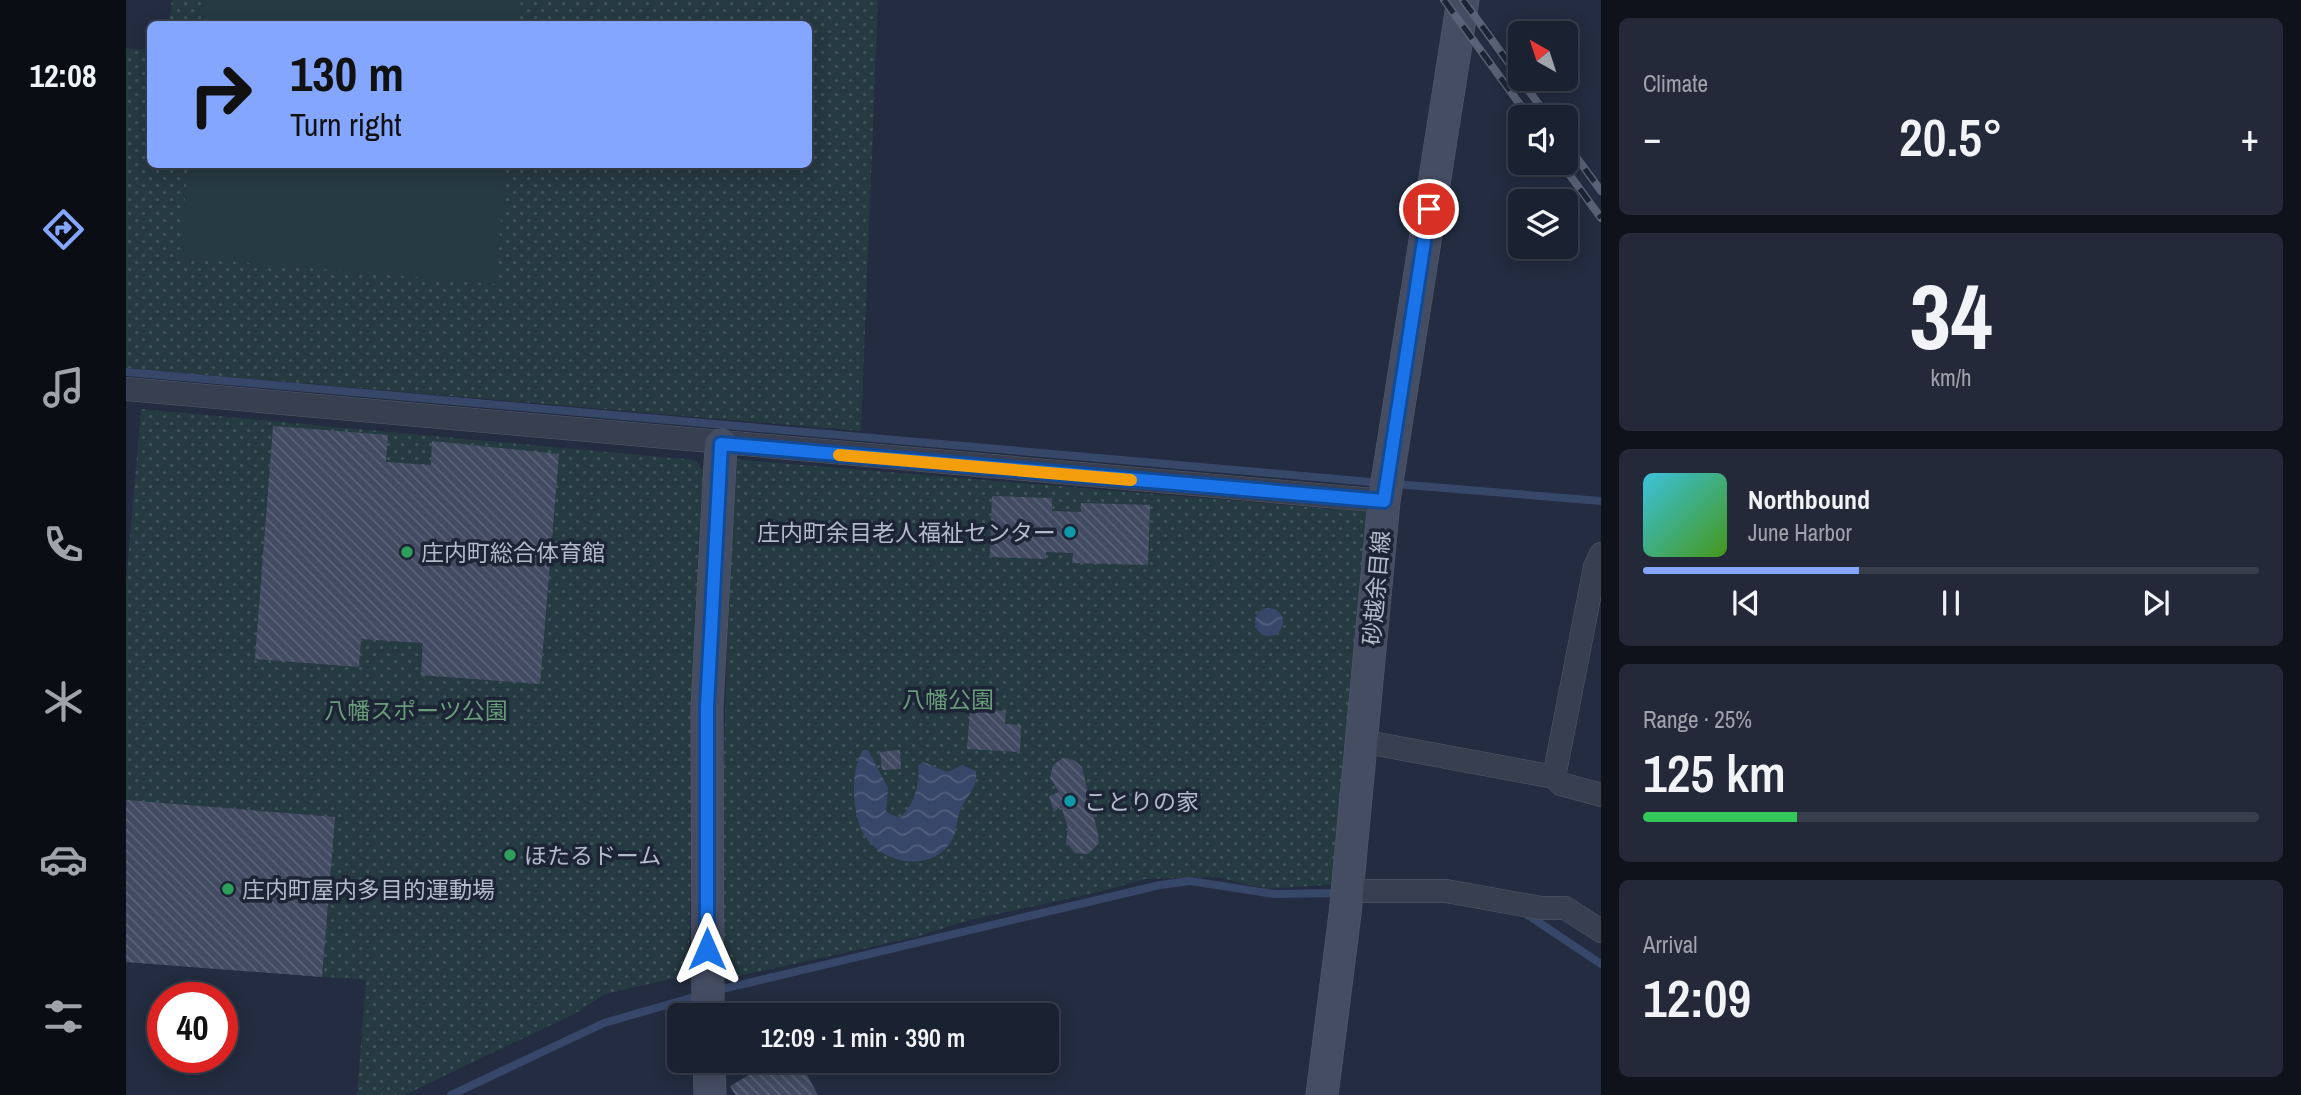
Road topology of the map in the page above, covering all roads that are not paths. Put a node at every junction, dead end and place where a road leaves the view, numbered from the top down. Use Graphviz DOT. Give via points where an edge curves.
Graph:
graph roads {
  1 [pos="1463,0"];
  2 [pos="126,389"];
  3 [pos="721,444"];
  4 [pos="1384,501"];
  5 [pos="1601,554"];
  6 [pos="1361,741"];
  7 [pos="1554,777"];
  8 [pos="1601,796"];
  9 [pos="1347,891"];
  10 [pos="1601,931"];
  11 [pos="708,1003"];
  12 [pos="709,1073"];
  13 [pos="709,1095"];
  14 [pos="1322,1095"];
  1 -- 4 [label="main road, 砂越余目線"];
  2 -- 3 [label="street"];
  3 -- 4 [label="street"];
  3 -- 11 [label="main road" via="707,707"];
  4 -- 6 [label="main road, 砂越余目線"];
  5 -- 7 [label="street"];
  6 -- 7 [label="street"];
  6 -- 9 [label="main road, 砂越余目線"];
  7 -- 8 [label="street" via="1561,784"];
  9 -- 10 [label="street" via="1446,891 1565,908"];
  9 -- 14 [label="main road, 砂越余目線"];
  12 -- 13 [label="main road"];
}
